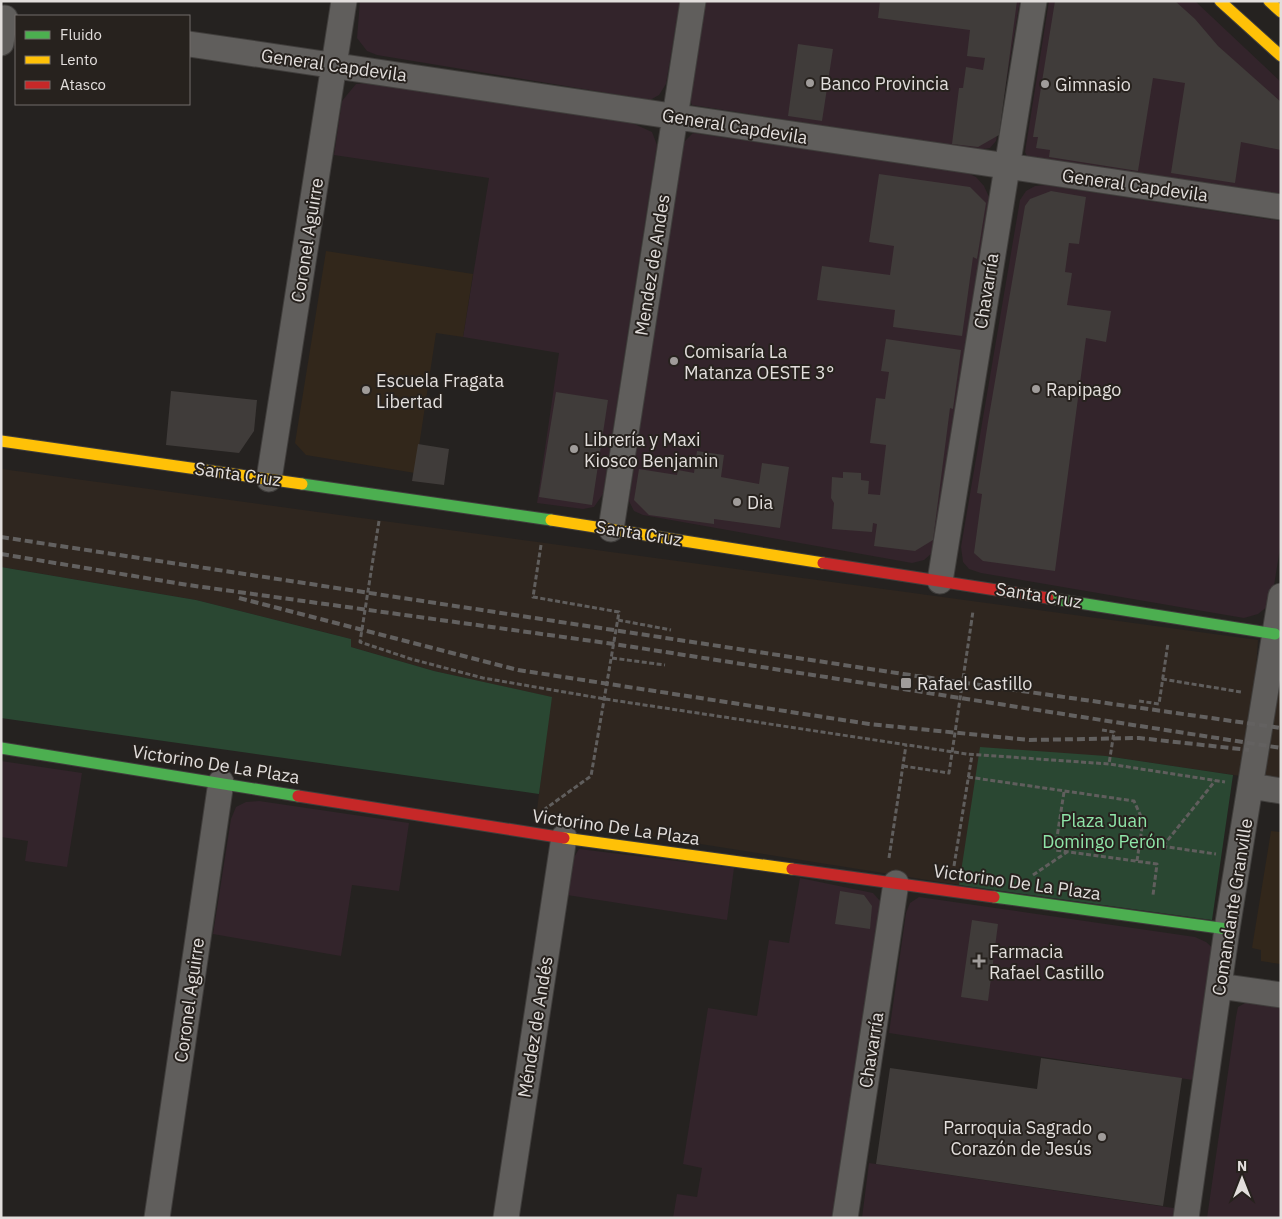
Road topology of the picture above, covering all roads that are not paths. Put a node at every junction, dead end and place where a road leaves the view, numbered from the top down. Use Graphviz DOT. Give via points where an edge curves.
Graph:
graph roads {
  1 [pos="344,1"];
  2 [pos="692,1"];
  3 [pos="1034,1"];
  4 [pos="1220,1"];
  5 [pos="1270,1"];
  6 [pos="1281,12"];
  7 [pos="8,18"];
  8 [pos="1,43"];
  9 [pos="190,44"];
  10 [pos="1281,56"];
  11 [pos="335,65"];
  12 [pos="675,117"];
  13 [pos="1006,167"];
  14 [pos="1281,207"];
  15 [pos="1,440"];
  16 [pos="269,479"];
  17 [pos="611,529"];
  18 [pos="940,581"];
  19 [pos="1281,596"];
  20 [pos="1275,634"];
  21 [pos="1276,665"];
  22 [pos="1,748"];
  23 [pos="221,782"];
  24 [pos="1251,786"];
  25 [pos="1281,791"];
  26 [pos="564,837"];
  27 [pos="891,883"];
  28 [pos="1227,929"];
  29 [pos="1219,986"];
  30 [pos="1281,995"];
  31 [pos="157,1218"];
  32 [pos="506,1218"];
  33 [pos="845,1218"];
  34 [pos="1186,1218"];
  1 -- 11 [label="street, Coronel Aguirre"];
  2 -- 12 [label="street, Mendez de Andes"];
  3 -- 13 [label="street, Chavarría"];
  4 -- 10 [label="street"];
  5 -- 6 [label="street"];
  7 -- 8 [label="street"];
  9 -- 11 [label="street, General Capdevila"];
  11 -- 12 [label="street, General Capdevila"];
  11 -- 16 [label="street, Coronel Aguirre"];
  12 -- 13 [label="street, General Capdevila"];
  12 -- 17 [label="street, Mendez de Andes"];
  13 -- 14 [label="street, General Capdevila"];
  13 -- 18 [label="street, Chavarría"];
  15 -- 16 [label="street, Santa Cruz"];
  16 -- 17 [label="street, Santa Cruz"];
  17 -- 18 [label="street, Santa Cruz"];
  18 -- 20 [label="street, Santa Cruz"];
  19 -- 20 [label="street, Comandante Granville"];
  20 -- 21 [label="street, Comandante Granville"];
  21 -- 24 [label="street, Comandante Granville" via="1265,696"];
  22 -- 23 [label="street, Victorino De La Plaza"];
  23 -- 26 [label="street, Victorino De La Plaza"];
  23 -- 31 [label="street, Coronel Aguirre"];
  24 -- 25 [label="street"];
  24 -- 28 [label="street, Comandante Granville"];
  26 -- 27 [label="street, Victorino De La Plaza"];
  26 -- 32 [label="street, Méndez de Andés"];
  27 -- 28 [label="street, Victorino De La Plaza"];
  27 -- 33 [label="street, Chavarría"];
  28 -- 29 [label="street, Comandante Granville"];
  29 -- 30 [label="street"];
  29 -- 34 [label="street, Comandante Granville"];
}
